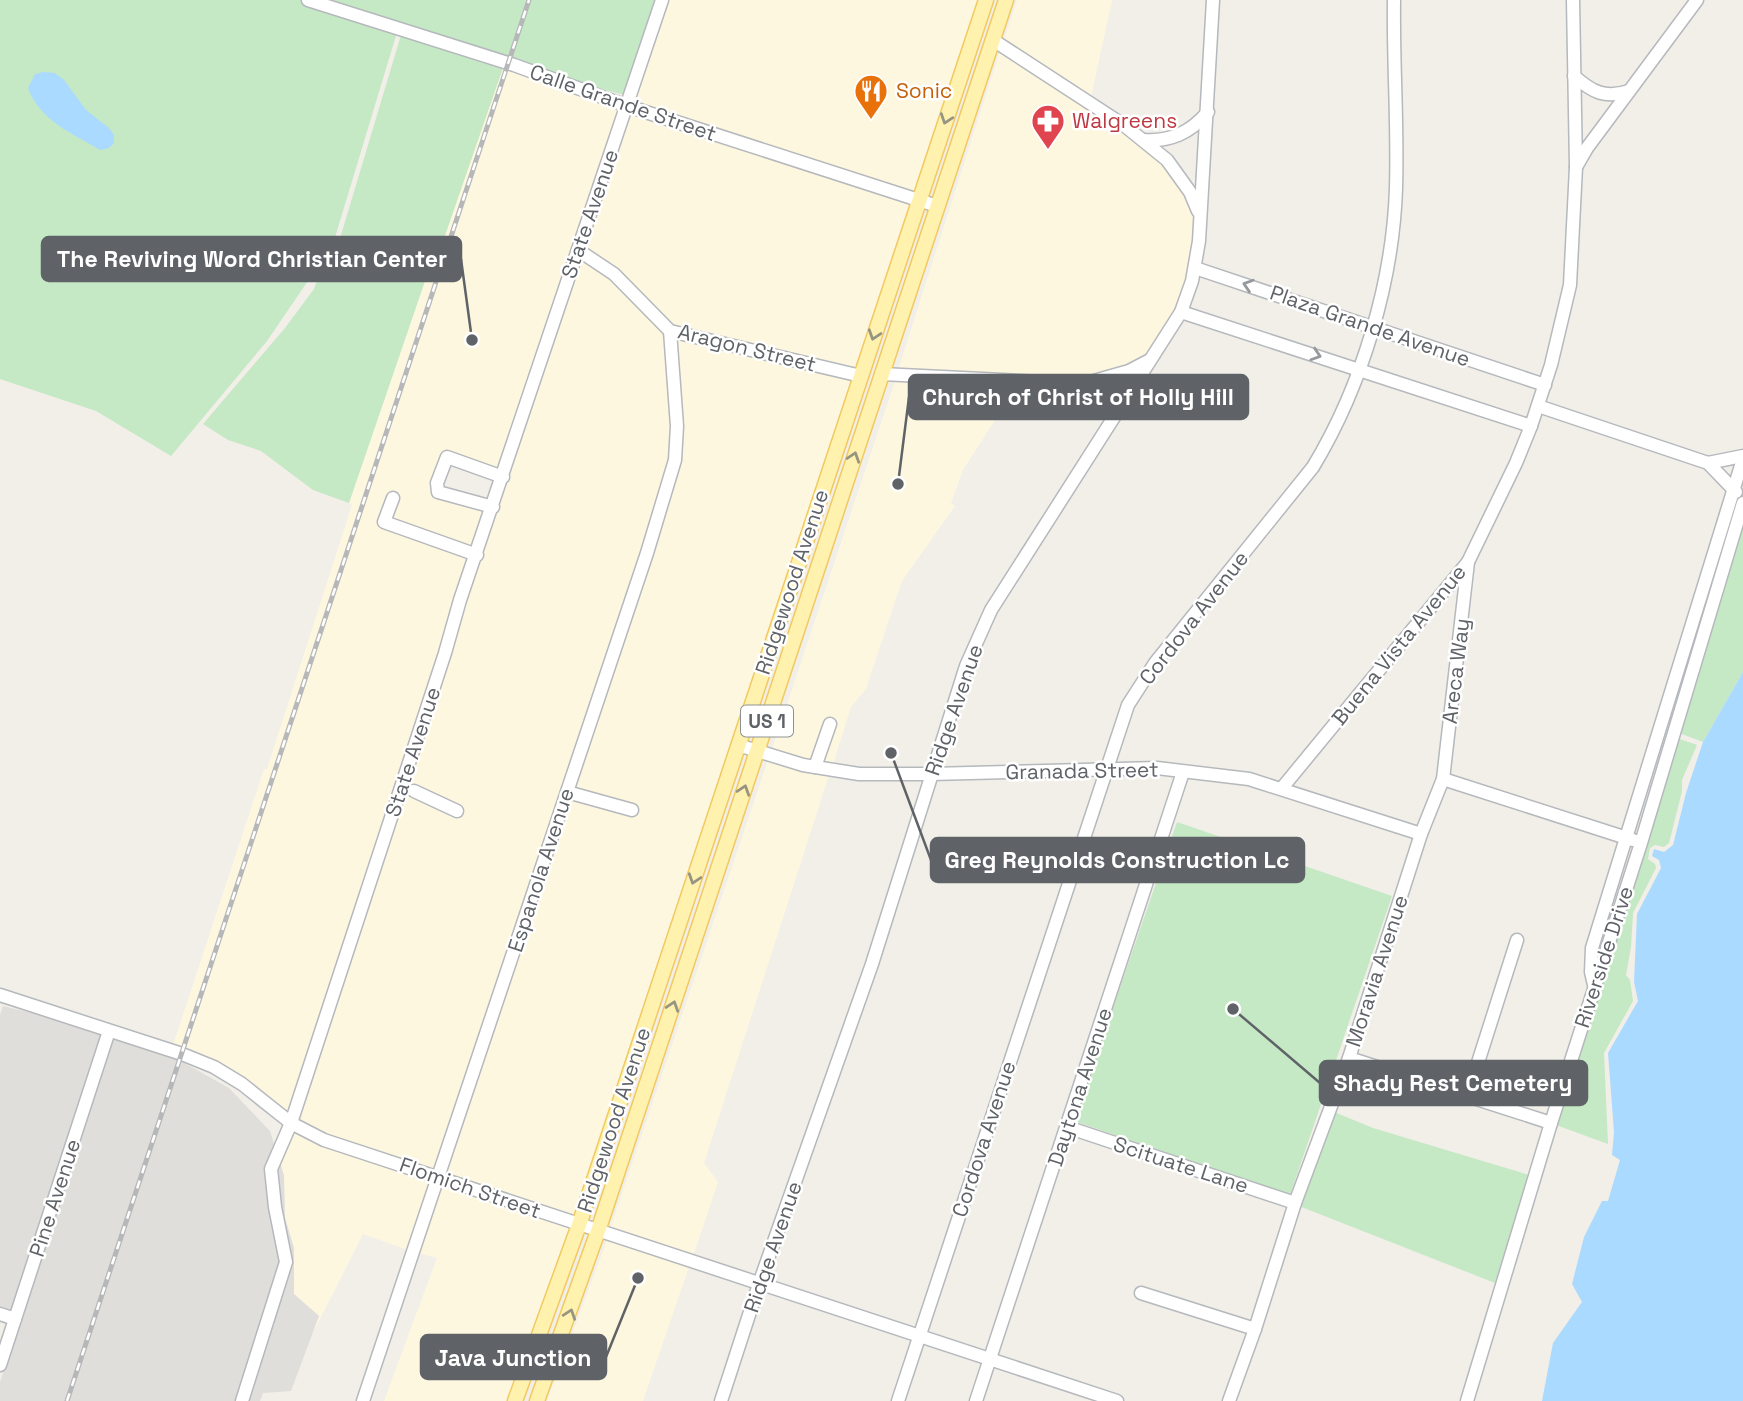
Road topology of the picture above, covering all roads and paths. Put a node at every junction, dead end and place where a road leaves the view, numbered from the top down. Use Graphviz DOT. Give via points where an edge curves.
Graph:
graph roads {
  1 [pos="308,0"];
  2 [pos="662,0"];
  3 [pos="986,0"];
  4 [pos="1006,0"];
  5 [pos="1213,0"];
  6 [pos="1394,0"];
  7 [pos="1573,0"];
  8 [pos="1697,0"];
  9 [pos="993,40"];
  10 [pos="1574,76"];
  11 [pos="1629,91"];
  12 [pos="627,106"];
  13 [pos="1208,112"];
  14 [pos="1143,140"];
  15 [pos="1576,167"];
  16 [pos="919,200"];
  17 [pos="937,206"];
  18 [pos="1200,214"];
  19 [pos="578,250"];
  20 [pos="1195,268"];
  21 [pos="1181,312"];
  22 [pos="1372,326"];
  23 [pos="670,331"];
  24 [pos="1150,359"];
  25 [pos="1359,369"];
  26 [pos="882,374"];
  27 [pos="861,376"];
  28 [pos="1545,385"];
  29 [pos="1538,406"];
  30 [pos="1531,426"];
  31 [pos="1743,457"];
  32 [pos="1708,463"];
  33 [pos="503,477"];
  34 [pos="1734,489"];
  35 [pos="393,498"];
  36 [pos="1743,501"];
  37 [pos="493,507"];
  38 [pos="477,555"];
  39 [pos="1468,562"];
  40 [pos="830,723"];
  41 [pos="738,745"];
  42 [pos="757,751"];
  43 [pos="815,767"];
  44 [pos="1106,768"];
  45 [pos="1183,772"];
  46 [pos="931,774"];
  47 [pos="1443,779"];
  48 [pos="1282,789"];
  49 [pos="414,791"];
  50 [pos="567,792"];
  51 [pos="632,810"];
  52 [pos="457,811"];
  53 [pos="1421,834"];
  54 [pos="1634,841"];
  55 [pos="1517,940"];
  56 [pos="0,996"];
  57 [pos="109,1031"];
  58 [pos="1349,1058"];
  59 [pos="1467,1097"];
  60 [pos="291,1123"];
  61 [pos="1551,1123"];
  62 [pos="1067,1127"];
  63 [pos="437,1177"];
  64 [pos="1295,1203"];
  65 [pos="579,1225"];
  66 [pos="598,1231"];
  67 [pos="759,1284"];
  68 [pos="1141,1293"];
  69 [pos="0,1314"];
  70 [pos="15,1319"];
  71 [pos="1255,1329"];
  72 [pos="919,1336"];
  73 [pos="989,1359"];
  74 [pos="0,1365"];
  75 [pos="242,1401"];
  76 [pos="363,1401"];
  77 [pos="515,1401"];
  78 [pos="537,1401"];
  79 [pos="721,1401"];
  80 [pos="898,1401"];
  81 [pos="976,1401"];
  82 [pos="1117,1401"];
  83 [pos="1229,1401"];
  84 [pos="1467,1401"];
  1 -- 12 [label="street, Calle Grande Street"];
  2 -- 12 [label="street, State Avenue"];
  3 -- 16 [label="main road, Ridgewood Avenue / US 1, one-way"];
  4 -- 9 [label="main road, Ridgewood Avenue / US 1"];
  5 -- 13 [label="street, Ridge Avenue"];
  6 -- 22 [label="street, Cordova Avenue" via="1395,200 1385,284"];
  7 -- 10 [label="street, Buena Vista Avenue"];
  8 -- 11 [label="street"];
  9 -- 14 [label="street"];
  9 -- 17 [label="main road, Ridgewood Avenue / US 1"];
  10 -- 11 [label="street" via="1596,93 1607,96"];
  10 -- 15 [label="street, Buena Vista Avenue"];
  11 -- 15 [label="street"];
  12 -- 16 [label="street, Calle Grande Street"];
  12 -- 19 [label="street, State Avenue"];
  13 -- 14 [label="street" via="1174,138"];
  13 -- 18 [label="street, Ridge Avenue"];
  14 -- 18 [label="street" via="1180,175"];
  15 -- 28 [label="street, Buena Vista Avenue" via="1570,285"];
  16 -- 17 [label="street, Calle Grande Street"];
  16 -- 27 [label="main road, Ridgewood Avenue / US 1, one-way"];
  17 -- 26 [label="main road, Ridgewood Avenue / US 1"];
  18 -- 20 [label="street, Ridge Avenue"];
  19 -- 23 [label="street, Aragon Street" via="614,274"];
  19 -- 33 [label="street, State Avenue"];
  20 -- 21 [label="street, Ridge Avenue"];
  22 -- 20 [label="street, Plaza Grande Avenue, one-way"];
  21 -- 24 [label="street, Ridge Avenue"];
  21 -- 25 [label="street, Plaza Grande Avenue, one-way"];
  22 -- 25 [label="street, Cordova Avenue"];
  22 -- 28 [label="street, Plaza Grande Avenue"];
  23 -- 27 [label="street, Aragon Street"];
  23 -- 50 [label="street, Espanola Avenue" via="675,460"];
  24 -- 26 [label="street" via="1129,372 1083,384"];
  24 -- 46 [label="street, Ridge Avenue" via="991,610 966,666"];
  25 -- 30 [label="street, Plaza Grande Avenue"];
  25 -- 44 [label="street, Cordova Avenue" via="1332,435 1313,467 1155,663 1128,705"];
  42 -- 26 [label="main road, Ridgewood Avenue / US 1, one-way"];
  27 -- 41 [label="main road, Ridgewood Avenue / US 1"];
  28 -- 29 [label="street, Buena Vista Avenue"];
  29 -- 30 [label="street, Buena Vista Avenue"];
  29 -- 32 [label="street"];
  30 -- 39 [label="street, Buena Vista Avenue"];
  31 -- 32 [label="street"];
  31 -- 34 [label="street"];
  32 -- 34 [label="street"];
  33 -- 37 [label="street, State Avenue"];
  33 -- 37 [label="street" via="447,457 437,483 438,492"];
  34 -- 36 [label="street"];
  34 -- 54 [label="street"];
  35 -- 38 [label="street" via="384,522"];
  36 -- 54 [label="street, Riverside Drive" via="1679,714"];
  37 -- 38 [label="street, State Avenue"];
  38 -- 60 [label="street, State Avenue"];
  39 -- 47 [label="street, Areca Way"];
  39 -- 48 [label="street, Buena Vista Avenue"];
  40 -- 43 [label="street"];
  41 -- 42 [label="street, Granada Street"];
  41 -- 65 [label="main road, Ridgewood Avenue / US 1, one-way"];
  42 -- 43 [label="street, Granada Street"];
  66 -- 42 [label="main road, Ridgewood Avenue / US 1, one-way"];
  43 -- 46 [label="street, Granada Street" via="859,774"];
  44 -- 45 [label="street, Granada Street"];
  44 -- 46 [label="street, Granada Street"];
  44 -- 72 [label="street, Cordova Avenue"];
  45 -- 48 [label="street, Granada Street" via="1249,779"];
  45 -- 62 [label="street, Daytona Avenue"];
  46 -- 67 [label="street, Ridge Avenue" via="872,964"];
  47 -- 53 [label="street, Moravia Avenue"];
  47 -- 54 [label="street"];
  48 -- 53 [label="street, Granada Street"];
  49 -- 52 [label="street"];
  50 -- 51 [label="street"];
  50 -- 63 [label="street, Espanola Avenue"];
  53 -- 58 [label="street, Moravia Avenue"];
  54 -- 61 [label="street, Riverside Drive" via="1595,987"];
  55 -- 59 [label="street"];
  56 -- 57 [label="street, Flomich Street"];
  57 -- 60 [label="street, Flomich Street" via="226,1073"];
  57 -- 70 [label="street, Pine Avenue"];
  58 -- 59 [label="street"];
  58 -- 64 [label="street, Moravia Avenue"];
  59 -- 61 [label="street"];
  60 -- 63 [label="street, Flomich Street" via="324,1140"];
  60 -- 75 [label="street, State Avenue" via="271,1170 286,1262"];
  61 -- 84 [label="street, Riverside Drive"];
  62 -- 64 [label="street, Scituate Lane"];
  62 -- 73 [label="street, Daytona Avenue"];
  63 -- 65 [label="street, Flomich Street"];
  63 -- 76 [label="street, Espanola Avenue"];
  64 -- 71 [label="street, Moravia Avenue"];
  65 -- 66 [label="street, Flomich Street"];
  65 -- 77 [label="main road, Ridgewood Avenue / US 1"];
  66 -- 67 [label="street, Flomich Street"];
  78 -- 66 [label="main road, Ridgewood Avenue / US 1, one-way"];
  67 -- 72 [label="street, Flomich Street"];
  67 -- 79 [label="street, Ridge Avenue"];
  68 -- 71 [label="street"];
  69 -- 70 [label="street"];
  70 -- 74 [label="street, Pine Avenue"];
  71 -- 83 [label="street, Moravia Avenue"];
  72 -- 73 [label="street, Flomich Street"];
  72 -- 80 [label="street, Cordova Avenue"];
  73 -- 81 [label="street, Daytona Avenue"];
  73 -- 82 [label="street, Flomich Street"];
}
